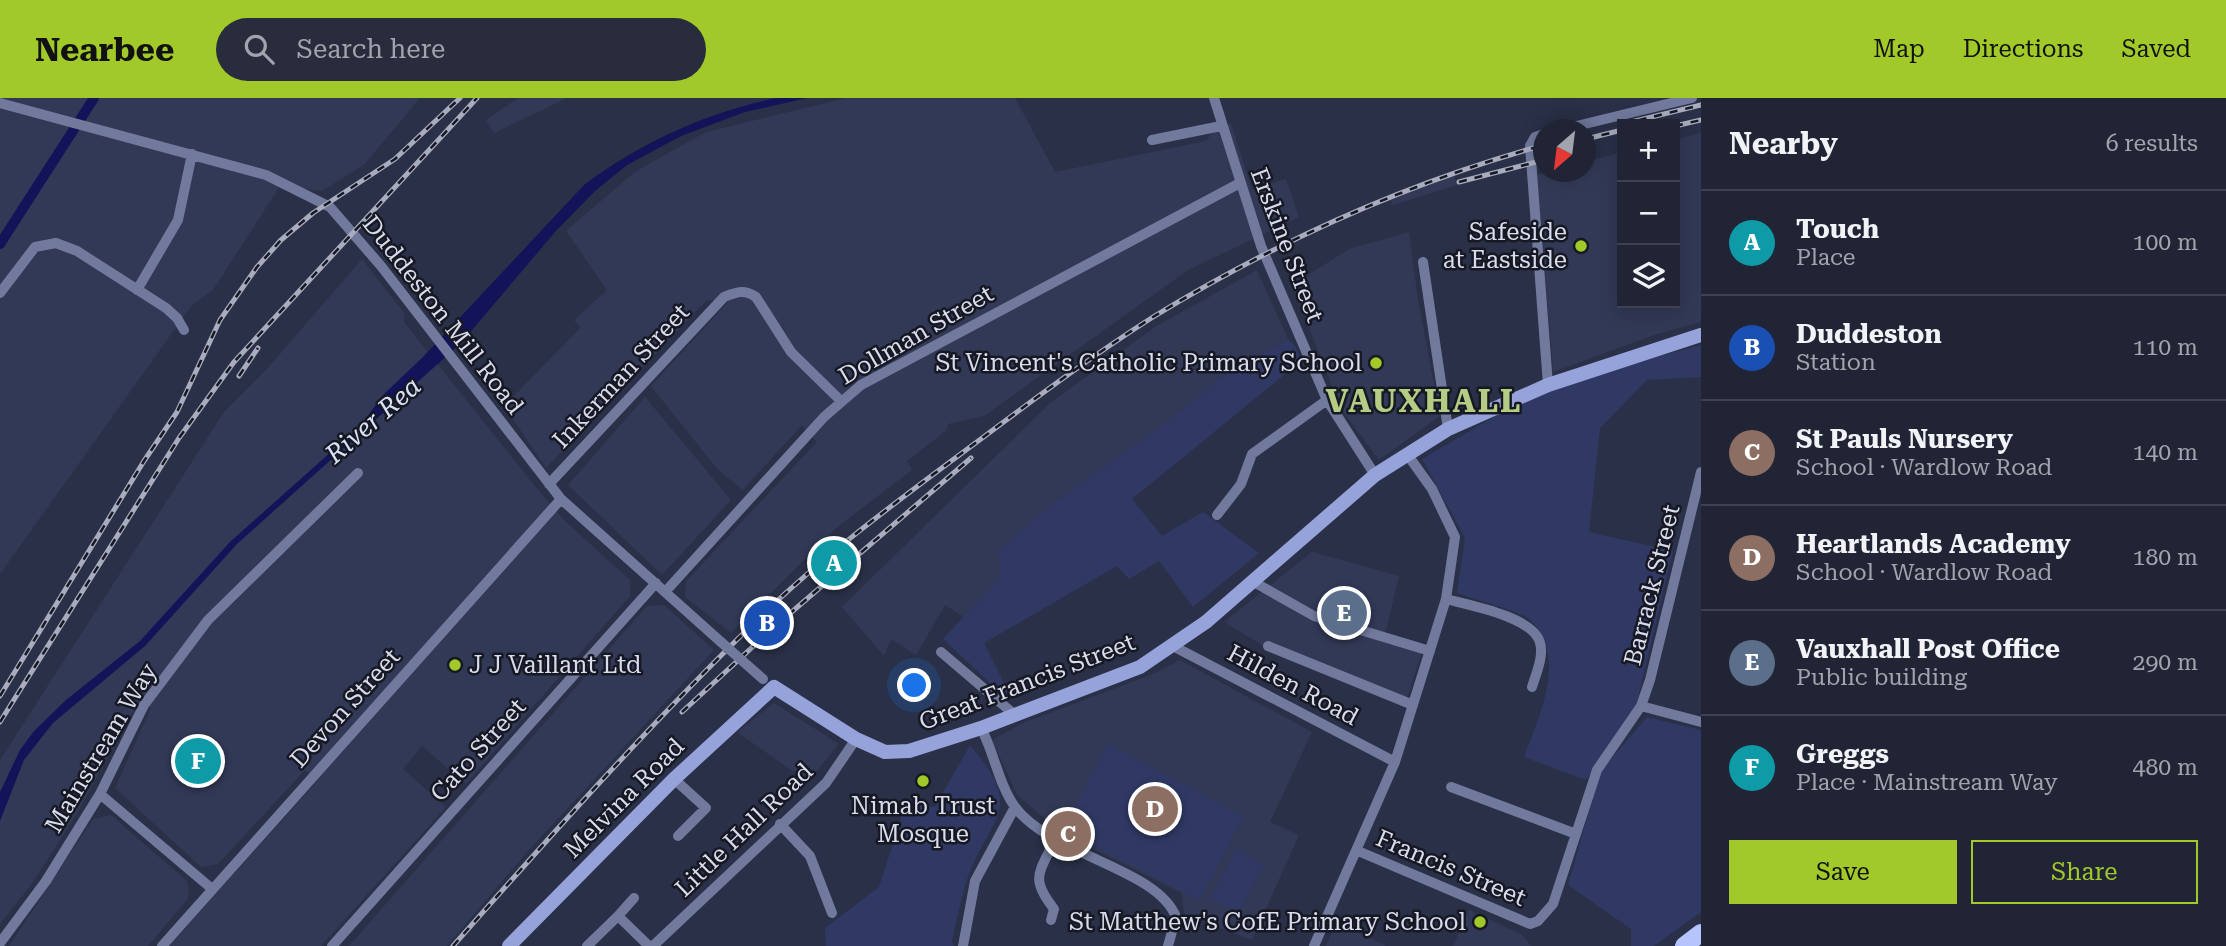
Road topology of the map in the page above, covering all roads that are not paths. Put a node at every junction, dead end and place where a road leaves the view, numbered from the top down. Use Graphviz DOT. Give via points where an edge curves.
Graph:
graph roads {
  1 [pos="1214,98"];
  2 [pos="1692,98"];
  3 [pos="0,103"];
  4 [pos="1596,121"];
  5 [pos="1221,126"];
  6 [pos="1152,140"];
  7 [pos="1533,142"];
  8 [pos="192,153"];
  9 [pos="1240,183"];
  10 [pos="1423,262"];
  11 [pos="137,290"];
  12 [pos="0,293"];
  13 [pos="184,330"];
  14 [pos="1701,335"];
  15 [pos="1548,385"];
  16 [pos="1327,400"];
  17 [pos="841,401"];
  18 [pos="1448,429"];
  19 [pos="1407,454"];
  20 [pos="358,472"];
  21 [pos="1701,472"];
  22 [pos="1375,475"];
  23 [pos="549,484"];
  24 [pos="561,499"];
  25 [pos="1217,516"];
  26 [pos="1252,582"];
  27 [pos="656,583"];
  28 [pos="665,592"];
  29 [pos="1446,599"];
  30 [pos="1171,645"];
  31 [pos="1268,646"];
  32 [pos="1430,651"];
  33 [pos="941,652"];
  34 [pos="769,683"];
  35 [pos="1532,687"];
  36 [pos="1413,705"];
  37 [pos="1641,706"];
  38 [pos="1015,715"];
  39 [pos="1701,722"];
  40 [pos="981,728"];
  41 [pos="856,739"];
  42 [pos="1395,762"];
  43 [pos="674,779"];
  44 [pos="1451,787"];
  45 [pos="100,794"];
  46 [pos="1015,807"];
  47 [pos="780,824"];
  48 [pos="1576,834"];
  49 [pos="678,836"];
  50 [pos="1055,839"];
  51 [pos="1358,851"];
  52 [pos="211,888"];
  53 [pos="634,898"];
  54 [pos="1055,911"];
  55 [pos="832,913"];
  56 [pos="618,916"];
  57 [pos="1701,933"];
  58 [pos="4,939"];
  59 [pos="7,946"];
  60 [pos="162,946"];
  61 [pos="332,946"];
  62 [pos="509,946"];
  63 [pos="587,946"];
  64 [pos="651,946"];
  65 [pos="963,946"];
  66 [pos="1168,946"];
  67 [pos="1314,946"];
  68 [pos="1684,946"];
  1 -- 5 [label="street, Erskine Street"];
  2 -- 4 [label="street"];
  3 -- 8 [label="street, Duddeston Mill Road"];
  5 -- 6 [label="street"];
  5 -- 9 [label="street, Erskine Street"];
  7 -- 15 [label="street" via="1531,179"];
  8 -- 11 [label="street" via="178,220"];
  8 -- 23 [label="street, Duddeston Mill Road" via="266,175 330,206"];
  9 -- 16 [label="street, Erskine Street" via="1261,246"];
  9 -- 17 [label="street, Dollman Street" via="861,385"];
  10 -- 18 [label="street"];
  11 -- 12 [label="street" via="77,251 55,243 35,247"];
  11 -- 13 [label="street" via="166,308"];
  14 -- 15 [label="main road, Great Francis Street"];
  15 -- 18 [label="main road, Great Francis Street"];
  16 -- 22 [label="street, Erskine Street"];
  16 -- 25 [label="street" via="1252,454 1241,484"];
  17 -- 23 [label="street, Inkerman Street" via="791,352 756,298 736,292 724,297"];
  17 -- 28 [label="street, Dollman Street"];
  18 -- 19 [label="main road, Great Francis Street"];
  19 -- 22 [label="main road, Great Francis Street"];
  19 -- 29 [label="street" via="1432,489 1455,537"];
  20 -- 45 [label="street, Mainstream Way" via="208,620 144,705"];
  21 -- 37 [label="street, Barrack Street"];
  22 -- 26 [label="main road, Great Francis Street"];
  23 -- 24 [label="street, Duddeston Mill Road"];
  24 -- 27 [label="street, Duddeston Mill Road"];
  24 -- 52 [label="street, Devon Street"];
  26 -- 30 [label="main road, Great Francis Street"];
  26 -- 32 [label="street" via="1314,616"];
  27 -- 28 [label="street, Duddeston Mill Road"];
  27 -- 61 [label="street, Cato Street"];
  28 -- 34 [label="street, Duddeston Mill Road, bridge"];
  29 -- 32 [label="street"];
  29 -- 35 [label="street" via="1519,621 1531,629 1541,642"];
  30 -- 38 [label="main road, Great Francis Street" via="1140,667"];
  30 -- 42 [label="street, Hilden Road"];
  31 -- 36 [label="street"];
  32 -- 36 [label="street"];
  33 -- 38 [label="street"];
  34 -- 41 [label="main road, Great Francis Street"];
  34 -- 43 [label="main road, Melvina Road"];
  36 -- 42 [label="street"];
  37 -- 39 [label="street"];
  37 -- 48 [label="street, Francis Street" via="1597,770"];
  38 -- 40 [label="main road, Great Francis Street"];
  40 -- 41 [label="main road, Great Francis Street" via="900,753 885,752"];
  40 -- 46 [label="street"];
  41 -- 47 [label="street, Little Hall Road" via="826,783"];
  42 -- 51 [label="street"];
  43 -- 49 [label="street" via="706,808"];
  43 -- 62 [label="main road, Melvina Road"];
  44 -- 48 [label="street"];
  45 -- 52 [label="street"];
  45 -- 58 [label="street, Mainstream Way"];
  46 -- 50 [label="street"];
  46 -- 65 [label="street" via="975,881"];
  47 -- 55 [label="street" via="810,856"];
  47 -- 64 [label="street, Little Hall Road"];
  48 -- 51 [label="street, Francis Street" via="1553,904 1530,924"];
  50 -- 54 [label="street" via="1038,878 1039,890"];
  50 -- 66 [label="street" via="1163,895 1177,917"];
  51 -- 67 [label="street"];
  52 -- 60 [label="street, Devon Street"];
  53 -- 56 [label="street"];
  56 -- 63 [label="street"];
  56 -- 64 [label="street"];
  57 -- 68 [label="main road"];
  58 -- 59 [label="street, Mainstream Way"];
}
